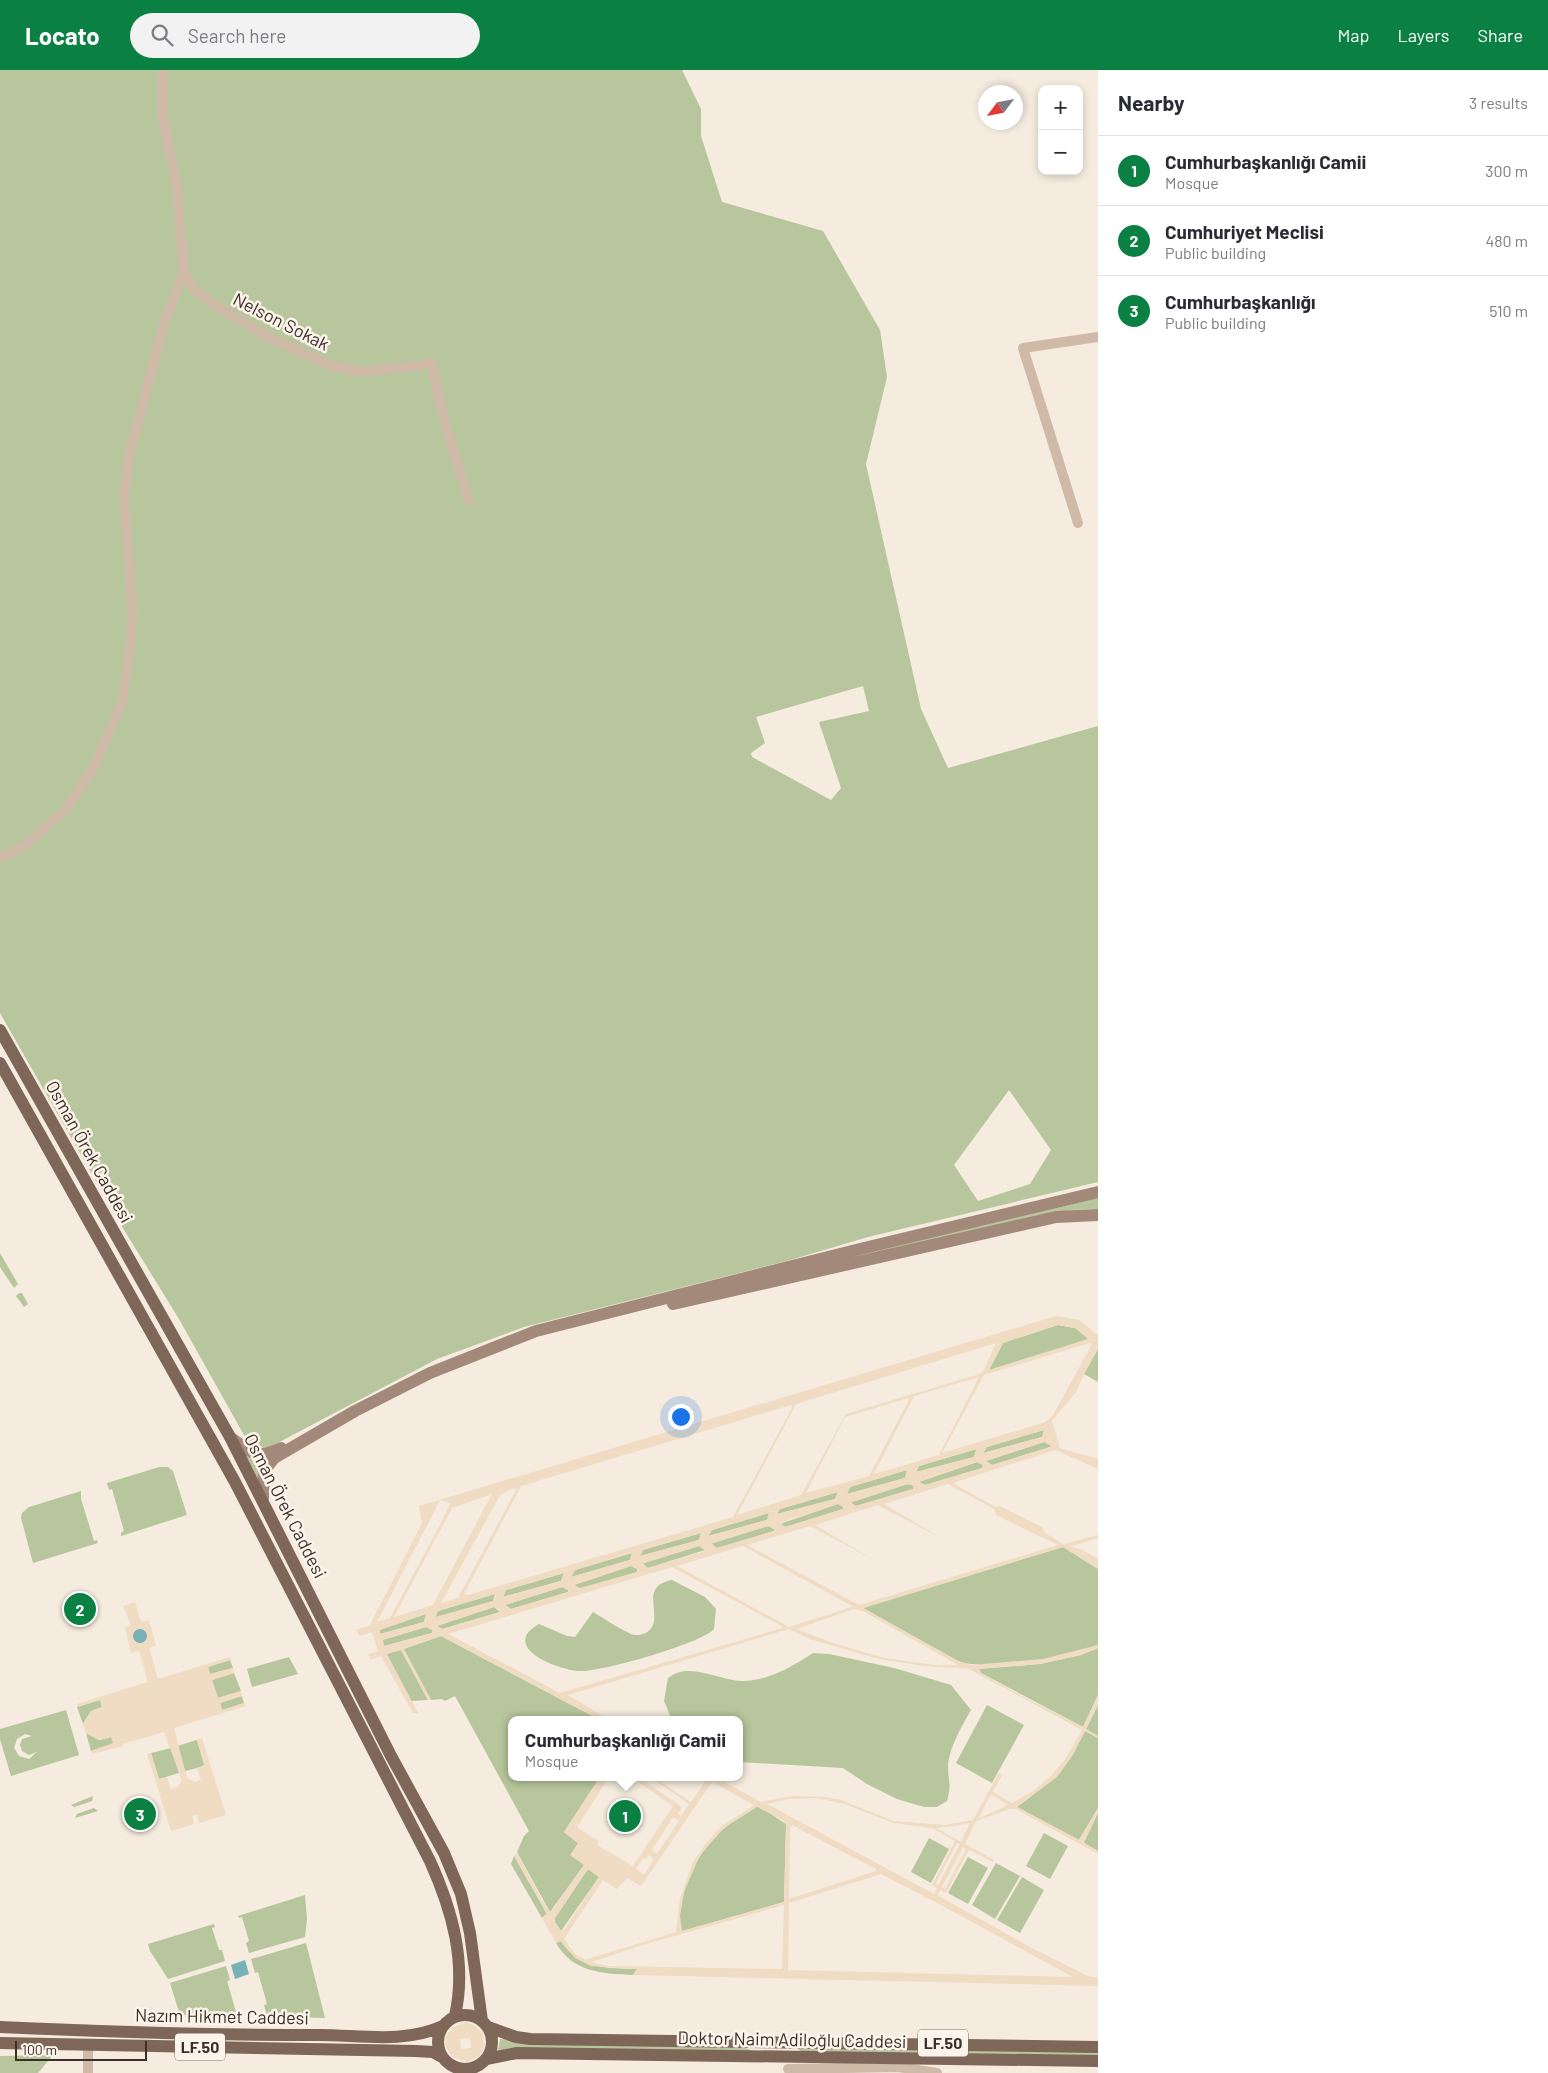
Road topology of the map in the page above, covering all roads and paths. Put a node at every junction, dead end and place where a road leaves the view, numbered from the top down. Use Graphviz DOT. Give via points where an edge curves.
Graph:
graph roads {
  1 [pos="163,70"];
  2 [pos="184,272"];
  3 [pos="1098,338"];
  4 [pos="469,502"];
  5 [pos="1078,523"];
  6 [pos="0,858"];
  7 [pos="0,1030"];
  8 [pos="0,1063"];
  9 [pos="1098,1192"];
  10 [pos="1098,1215"];
  11 [pos="507,1342"];
  12 [pos="348,1415"];
  13 [pos="230,1437"];
  14 [pos="263,1498"];
  15 [pos="455,2016"];
  16 [pos="485,2024"];
  17 [pos="443,2026"];
  18 [pos="0,2027"];
  19 [pos="788,2042"];
  20 [pos="0,2043"];
  21 [pos="88,2044"];
  22 [pos="1098,2046"];
  23 [pos="442,2057"];
  24 [pos="1098,2062"];
  25 [pos="479,2066"];
  26 [pos="788,2067"];
  27 [pos="455,2070"];
  28 [pos="88,2073"];
  29 [pos="937,2073"];
  1 -- 2 [label="street, Nelson Sokak" via="163,117 177,188"];
  2 -- 4 [label="street, Nelson Sokak" via="192,288 218,307 266,336 331,366 362,372 432,364 444,423"];
  2 -- 6 [label="street" via="165,321 128,460 124,496 132,612 122,702 96,763 66,810 24,846"];
  3 -- 5 [label="street" via="1023,348"];
  7 -- 13 [label="main road, Osman Örek Caddesi"];
  8 -- 15 [label="main road, Osman Örek Caddesi" via="235,1482 430,1861 448,1906 458,1946 460,1972"];
  9 -- 11 [label="street" via="695,1290 536,1331"];
  10 -- 11 [label="street" via="1056,1217"];
  11 -- 12 [label="street" via="439,1369"];
  12 -- 13 [label="street" via="270,1453 255,1454"];
  12 -- 14 [label="street" via="274,1458 264,1470"];
  13 -- 14 [label="main road, Osman Örek Caddesi"];
  14 -- 16 [label="main road, Osman Örek Caddesi" via="391,1756 444,1852 461,1894"];
  15 -- 16 [label="main road, LF.50" via="470,2015"];
  15 -- 17 [label="main road"];
  16 -- 19 [label="main road, Doktor Naim Adiloğlu Caddesi / LF.50" via="516,2037 530,2039"];
  16 -- 25 [label="main road" via="492,2040"];
  17 -- 18 [label="main road, Nazım Hikmet Caddesi / LF.50" via="420,2034 395,2037 187,2035"];
  17 -- 23 [label="main road" via="438,2038"];
  19 -- 22 [label="main road, Doktor Naim Adiloğlu Caddesi / LF.50"];
  19 -- 26 [label="street"];
  20 -- 21 [label="main road, Nazım Hikmet Caddesi / LF.50"];
  21 -- 23 [label="main road, Nazım Hikmet Caddesi / LF.50" via="433,2052"];
  21 -- 28 [label="street"];
  23 -- 27 [label="main road, LF.50"];
  24 -- 26 [label="main road, Doktor Naim Adiloğlu Caddesi / LF.50"];
  25 -- 26 [label="main road, Doktor Naim Adiloğlu Caddesi / LF.50" via="517,2053"];
  25 -- 27 [label="main road, LF.50"];
  26 -- 29 [label="street" via="898,2067"];
}
